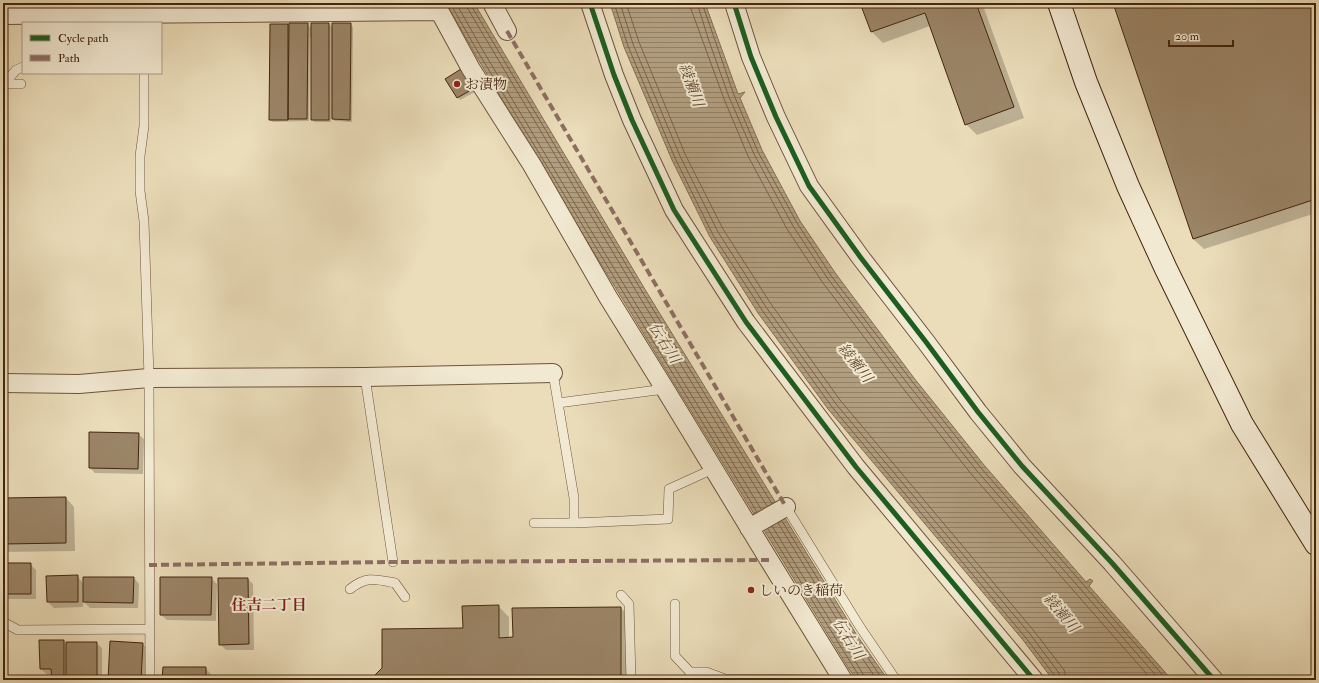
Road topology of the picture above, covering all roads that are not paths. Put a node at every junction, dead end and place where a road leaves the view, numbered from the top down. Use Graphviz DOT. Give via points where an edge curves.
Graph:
graph roads {
  1 [pos="492,3"];
  2 [pos="590,3"];
  3 [pos="734,3"];
  4 [pos="1059,3"];
  5 [pos="437,7"];
  6 [pos="246,8"];
  7 [pos="30,9"];
  8 [pos="145,13"];
  9 [pos="3,15"];
  10 [pos="507,31"];
  11 [pos="22,67"];
  12 [pos="144,74"];
  13 [pos="4,84"];
  14 [pos="21,84"];
  15 [pos="553,373"];
  16 [pos="365,377"];
  17 [pos="149,378"];
  18 [pos="3,383"];
  19 [pos="665,388"];
  20 [pos="558,403"];
  21 [pos="713,469"];
  22 [pos="786,507"];
  23 [pos="534,523"];
  24 [pos="574,523"];
  25 [pos="749,528"];
  26 [pos="1316,544"];
  27 [pos="392,562"];
  28 [pos="350,589"];
  29 [pos="621,595"];
  30 [pos="405,597"];
  31 [pos="675,604"];
  32 [pos="3,622"];
  33 [pos="150,629"];
  34 [pos="690,676"];
  35 [pos="150,680"];
  36 [pos="631,680"];
  37 [pos="838,680"];
  38 [pos="896,680"];
  39 [pos="1034,680"];
  40 [pos="1214,680"];
  1 -- 10 [label="street"];
  2 -- 39 [label="street" via="632,120 674,210 746,322 856,467"];
  3 -- 40 [label="street" via="751,57 776,118 809,186 978,412 1022,466 1112,563"];
  4 -- 26 [label="street" via="1086,82 1128,186 1166,270 1242,424"];
  5 -- 6 [label="street"];
  5 -- 19 [label="street" via="471,69 532,165 608,297"];
  6 -- 8 [label="street"];
  7 -- 8 [label="street"];
  7 -- 9 [label="street"];
  11 -- 13 [label="lane" via="16,70"];
  12 -- 17 [label="lane" via="140,191 144,221"];
  13 -- 14 [label="lane"];
  15 -- 16 [label="street"];
  15 -- 20 [label="lane"];
  16 -- 17 [label="street"];
  16 -- 27 [label="lane"];
  17 -- 18 [label="street" via="79,384"];
  17 -- 33 [label="lane"];
  19 -- 20 [label="lane"];
  19 -- 21 [label="street"];
  20 -- 24 [label="lane" via="574,498"];
  21 -- 24 [label="lane" via="669,489 668,519"];
  21 -- 25 [label="street"];
  22 -- 25 [label="street"];
  22 -- 38 [label="lane"];
  23 -- 24 [label="lane"];
  25 -- 37 [label="street"];
  28 -- 30 [label="lane" via="366,579 377,579 395,582"];
  29 -- 36 [label="lane" via="629,604"];
  31 -- 34 [label="lane" via="675,656"];
  32 -- 33 [label="lane" via="18,630"];
  33 -- 35 [label="lane"];
  34 -- 37 [label="lane" via="706,672 725,679"];
}
